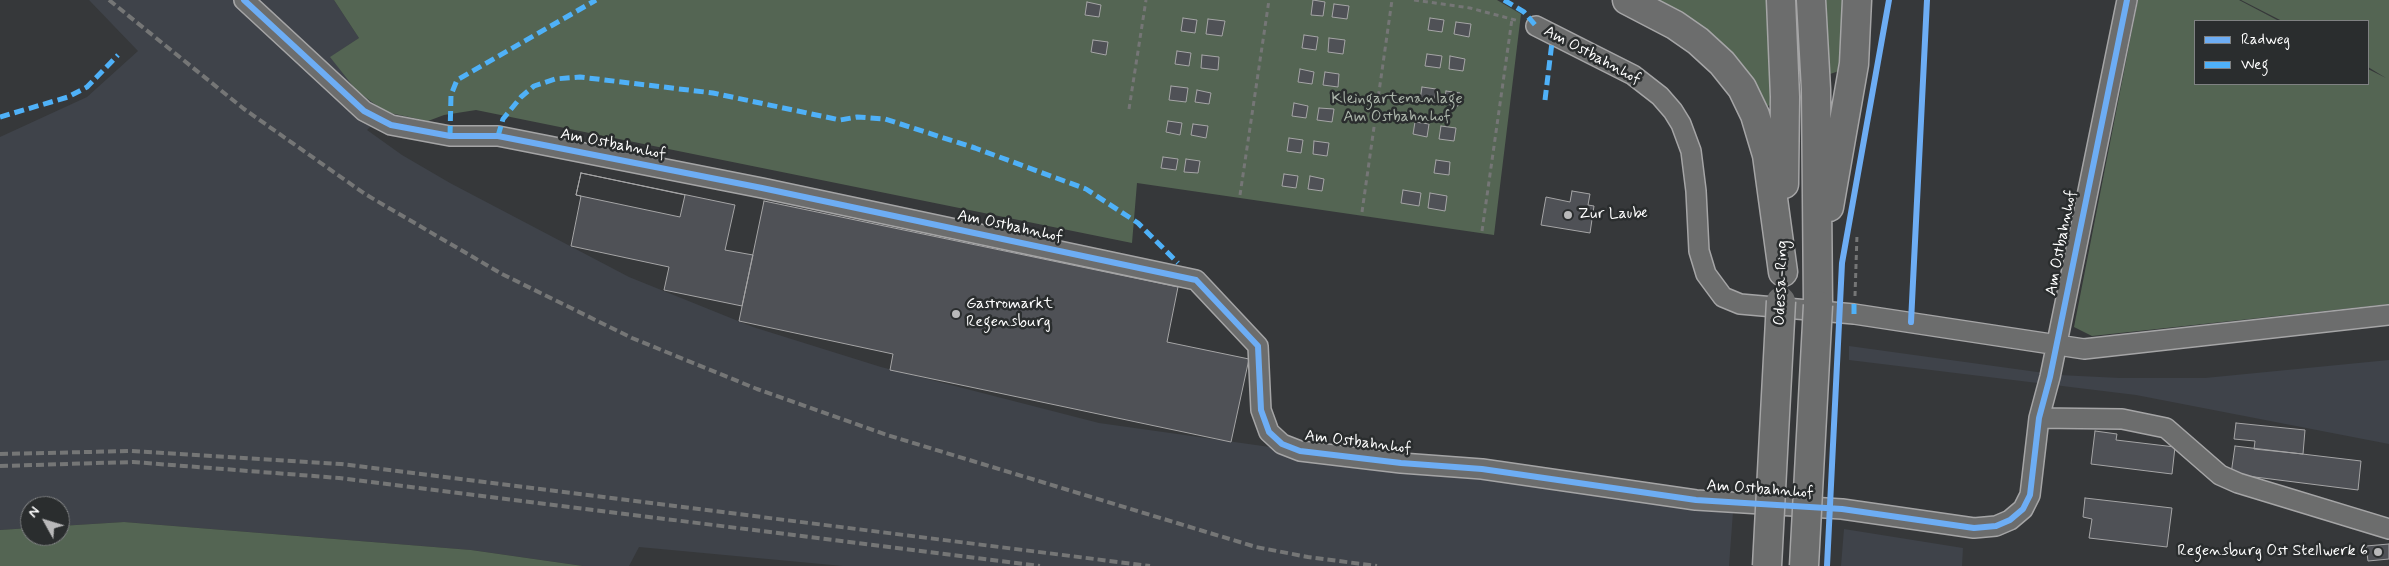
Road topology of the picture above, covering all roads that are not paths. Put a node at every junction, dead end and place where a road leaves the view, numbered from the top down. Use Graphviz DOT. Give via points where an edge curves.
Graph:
graph roads {
  1 [pos="244,0"];
  2 [pos="1627,0"];
  3 [pos="1781,0"];
  4 [pos="1811,0"];
  5 [pos="1857,0"];
  6 [pos="2127,0"];
  7 [pos="1536,26"];
  8 [pos="1817,270"];
  9 [pos="1783,272"];
  10 [pos="2389,315"];
  11 [pos="2056,345"];
  12 [pos="2039,418"];
  13 [pos="2389,529"];
  14 [pos="1767,566"];
  15 [pos="1804,566"];
  1 -- 12 [label="street, Am Ostbahnhof" via="364,111 391,125 450,136 507,138 762,188 1196,280 1258,346 1261,410 1270,432 1282,444 1300,451 1400,463 1482,468 1696,500 1842,508 1974,528 1996,526 2023,509 2030,494"];
  2 -- 9 [label="highway" via="1698,41 1742,88 1755,115 1767,155"];
  3 -- 9 [label="highway, Odessa-Ring" via="1786,97"];
  4 -- 8 [label="highway, Odessa-Ring" via="1816,89"];
  5 -- 8 [label="highway" via="1854,64"];
  6 -- 11 [label="street, Am Ostbahnhof"];
  7 -- 11 [label="street, Am Ostbahnhof" via="1633,75 1660,96 1682,124 1691,151 1699,251 1706,274 1723,297 1740,304 1854,314"];
  8 -- 15 [label="highway, Odessa-Ring, bridge"];
  9 -- 14 [label="highway, Odessa-Ring, bridge"];
  10 -- 11 [label="street, Am Ostbahnhof" via="2084,349"];
  11 -- 12 [label="street, Am Ostbahnhof"];
  12 -- 13 [label="street" via="2122,420 2166,428 2220,475 2232,481"];
}
